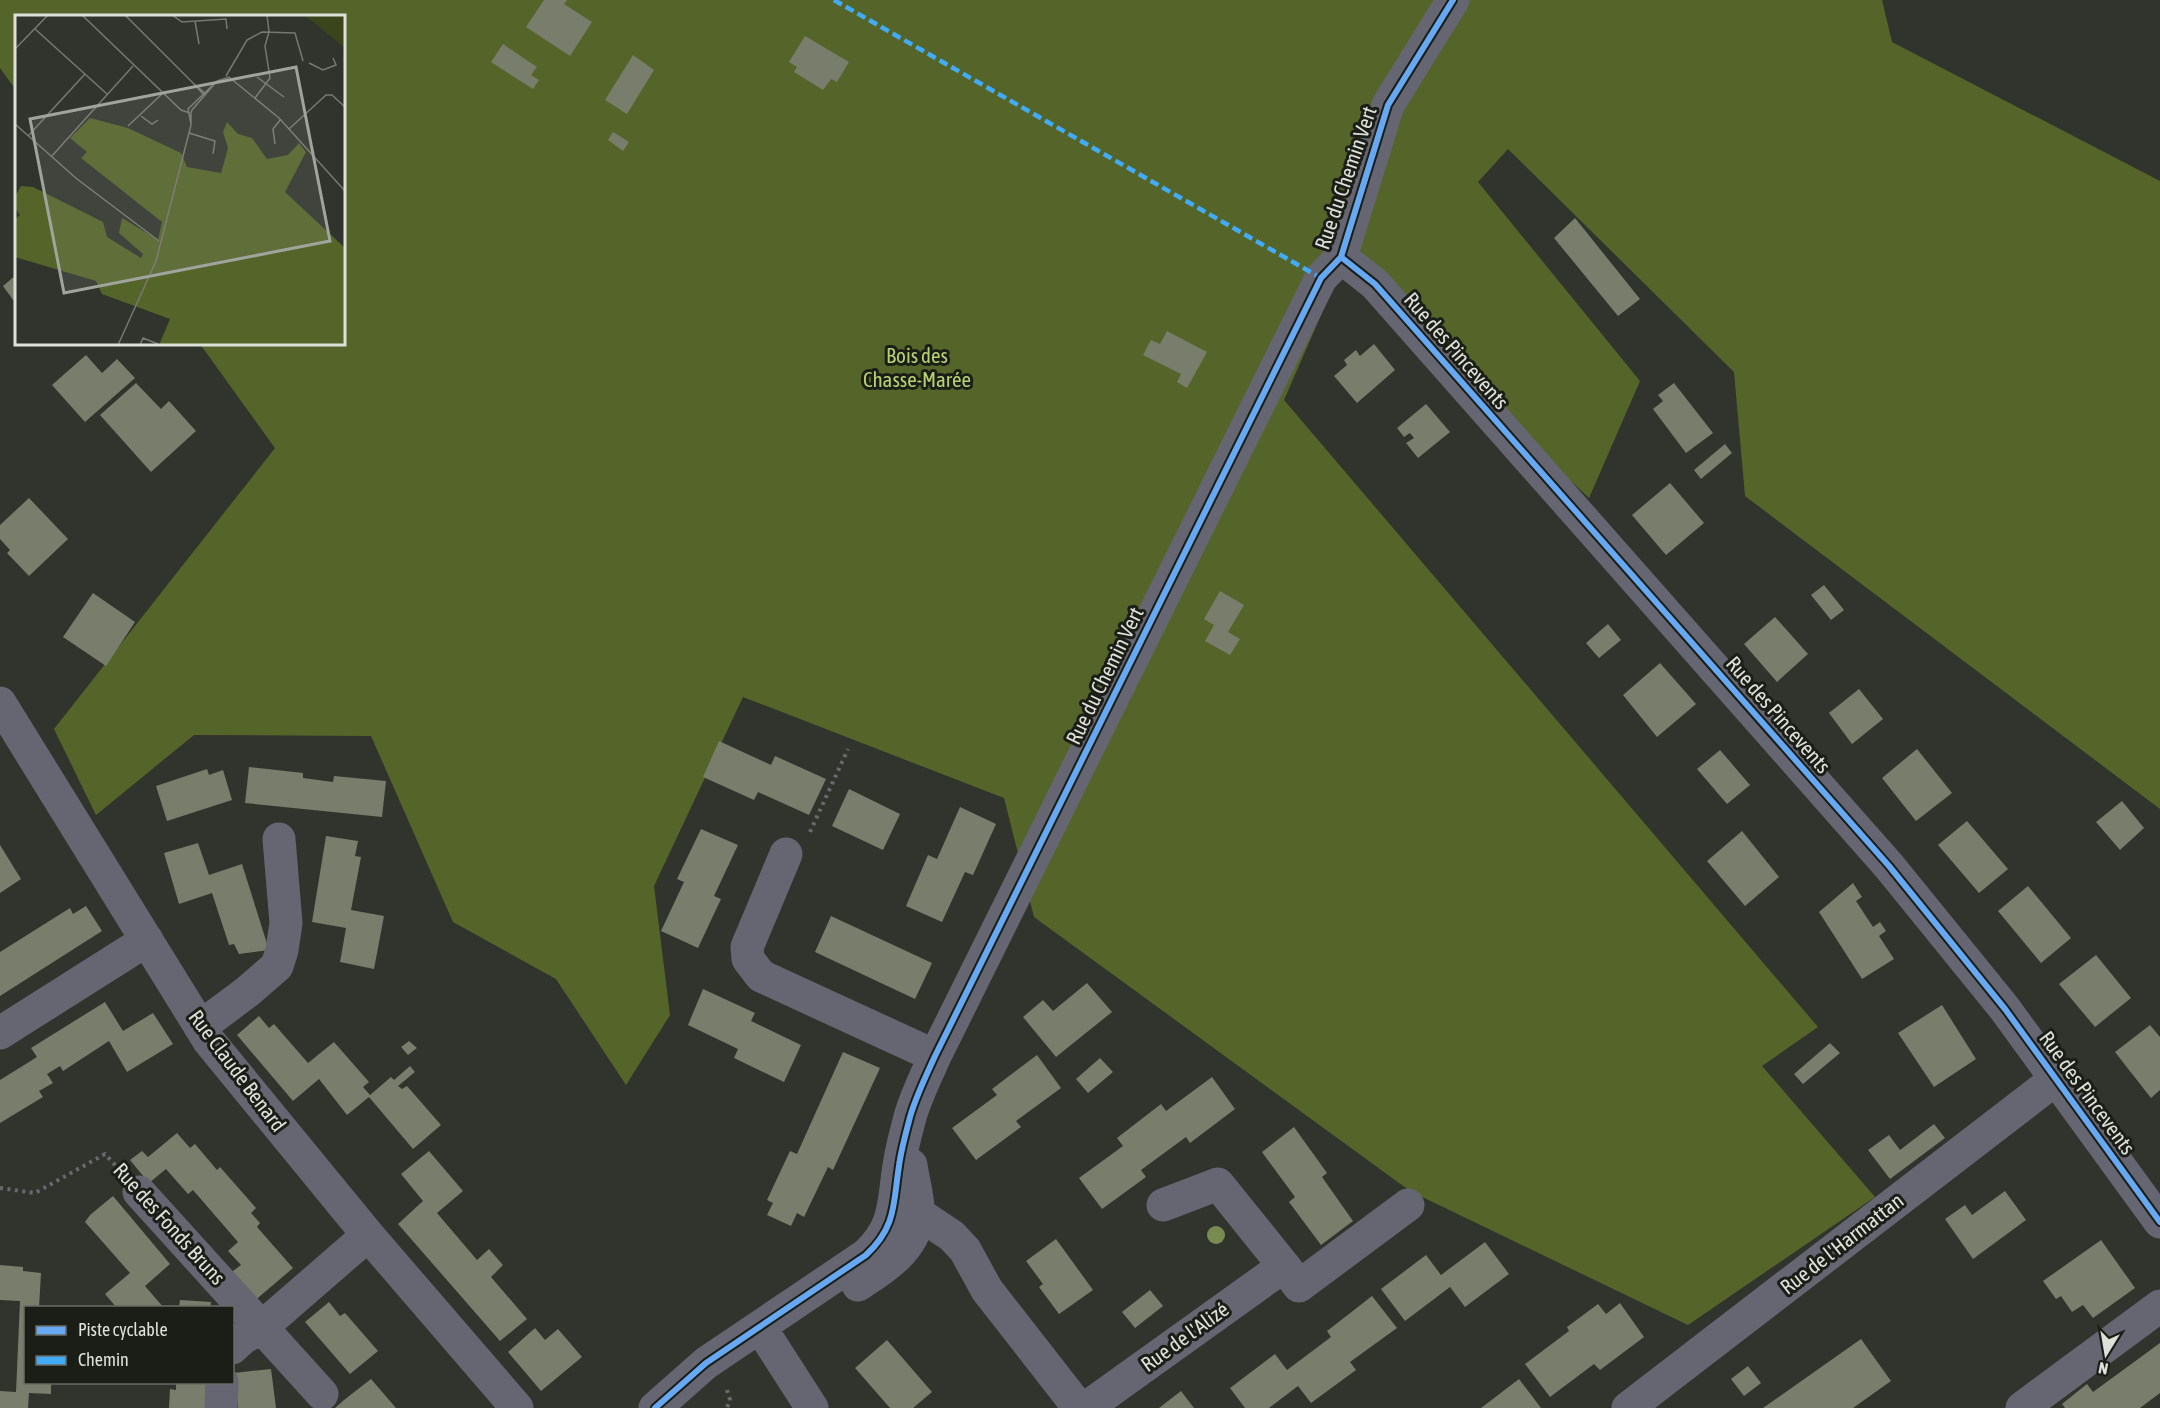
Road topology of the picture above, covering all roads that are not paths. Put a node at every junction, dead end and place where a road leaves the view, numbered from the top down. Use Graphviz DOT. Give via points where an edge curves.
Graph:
graph roads {
  1 [pos="1453,0"];
  2 [pos="1341,257"];
  3 [pos="0,703"];
  4 [pos="279,839"];
  5 [pos="786,854"];
  6 [pos="147,940"];
  7 [pos="200,1027"];
  8 [pos="0,1033"];
  9 [pos="935,1056"];
  10 [pos="2056,1079"];
  11 [pos="140,1192"];
  12 [pos="1163,1205"];
  13 [pos="1408,1205"];
  14 [pos="902,1222"];
  15 [pos="2160,1222"];
  16 [pos="368,1235"];
  17 [pos="1284,1266"];
  18 [pos="2160,1306"];
  19 [pos="262,1328"];
  20 [pos="758,1340"];
  21 [pos="234,1346"];
  22 [pos="222,1384"];
  23 [pos="322,1394"];
  24 [pos="221,1408"];
  25 [pos="517,1408"];
  26 [pos="655,1408"];
  27 [pos="664,1408"];
  28 [pos="792,1408"];
  29 [pos="812,1408"];
  30 [pos="1079,1408"];
  31 [pos="1086,1408"];
  32 [pos="1628,1408"];
  33 [pos="2022,1408"];
  1 -- 2 [label="street, Rue du Chemin Vert" via="1388,105"];
  2 -- 9 [label="street, Rue du Chemin Vert" via="1321,278"];
  2 -- 10 [label="street, Rue des Pincevents" via="1375,284 1889,866 2005,1009"];
  3 -- 6 [label="street, Rue Claude Benard"];
  4 -- 7 [label="street" via="286,923 277,966"];
  5 -- 9 [label="street" via="747,947 748,959 761,976"];
  6 -- 7 [label="street, Rue Claude Benard"];
  6 -- 8 [label="street"];
  7 -- 16 [label="street, Rue Claude Benard"];
  9 -- 14 [label="street, Rue du Chemin Vert" via="908,1128"];
  10 -- 15 [label="street, Rue des Pincevents"];
  10 -- 32 [label="street, Rue de l'Harmattan"];
  11 -- 19 [label="street, Rue des Fonds Bruns"];
  12 -- 17 [label="street" via="1218,1184"];
  13 -- 17 [label="street" via="1299,1286"];
  14 -- 20 [label="street" via="897,1257 885,1267"];
  14 -- 30 [label="street" via="987,1290"];
  16 -- 19 [label="street"];
  16 -- 25 [label="street, Rue Claude Benard"];
  17 -- 31 [label="street, Rue de l'Alizé"];
  18 -- 33 [label="street"];
  19 -- 21 [label="street"];
  19 -- 23 [label="street, Rue des Fonds Bruns"];
  20 -- 26 [label="street" via="706,1363"];
  20 -- 27 [label="street"];
  20 -- 28 [label="street"];
  20 -- 29 [label="street"];
  22 -- 24 [label="street"];
}
